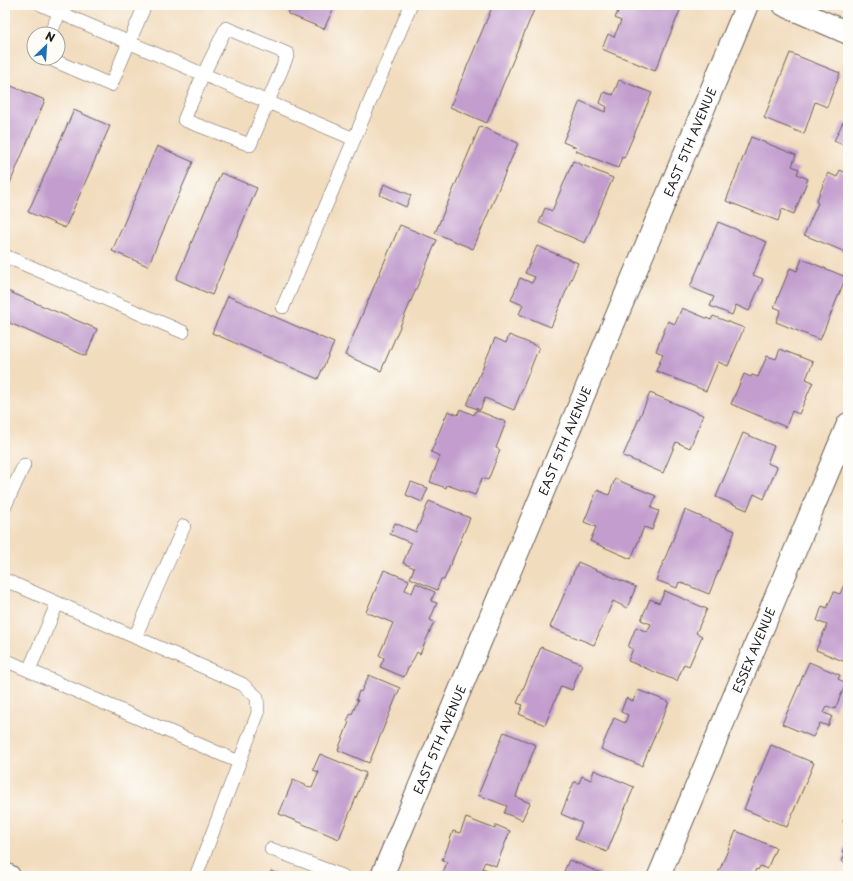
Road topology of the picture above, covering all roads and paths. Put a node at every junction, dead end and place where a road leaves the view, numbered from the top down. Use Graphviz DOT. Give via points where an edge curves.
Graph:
graph roads {
  1 [pos="42,5"];
  2 [pos="145,5"];
  3 [pos="411,5"];
  4 [pos="747,5"];
  5 [pos="784,5"];
  6 [pos="61,9"];
  7 [pos="54,26"];
  8 [pos="848,33"];
  9 [pos="129,43"];
  10 [pos="66,66"];
  11 [pos="204,75"];
  12 [pos="268,102"];
  13 [pos="354,139"];
  14 [pos="5,256"];
  15 [pos="283,307"];
  16 [pos="183,332"];
  17 [pos="848,424"];
  18 [pos="24,466"];
  19 [pos="5,506"];
  20 [pos="184,526"];
  21 [pos="5,580"];
  22 [pos="57,604"];
  23 [pos="134,637"];
  24 [pos="7,665"];
  25 [pos="29,670"];
  26 [pos="239,762"];
  27 [pos="271,849"];
  28 [pos="5,874"];
  29 [pos="9,876"];
  30 [pos="196,876"];
  31 [pos="343,876"];
  32 [pos="382,876"];
  33 [pos="659,876"];
  1 -- 6 [label="lane"];
  2 -- 9 [label="lane"];
  3 -- 13 [label="lane"];
  4 -- 32 [label="street, EAST 5TH AVENUE"];
  5 -- 8 [label="street"];
  6 -- 7 [label="lane"];
  6 -- 9 [label="lane"];
  9 -- 10 [label="lane" via="111,85"];
  9 -- 11 [label="lane"];
  11 -- 12 [label="lane"];
  11 -- 12 [label="lane" via="184,120 250,145"];
  11 -- 12 [label="lane" via="226,28 281,51 288,54"];
  12 -- 13 [label="lane"];
  13 -- 15 [label="lane"];
  14 -- 16 [label="lane"];
  17 -- 33 [label="street, ESSEX AVENUE"];
  18 -- 19 [label="lane"];
  20 -- 23 [label="lane"];
  21 -- 22 [label="lane"];
  22 -- 23 [label="lane"];
  22 -- 25 [label="lane"];
  23 -- 26 [label="lane" via="242,684 257,697 258,713"];
  24 -- 25 [label="lane"];
  25 -- 26 [label="lane"];
  26 -- 30 [label="lane"];
  27 -- 31 [label="lane"];
  28 -- 29 [label="street"];
}
